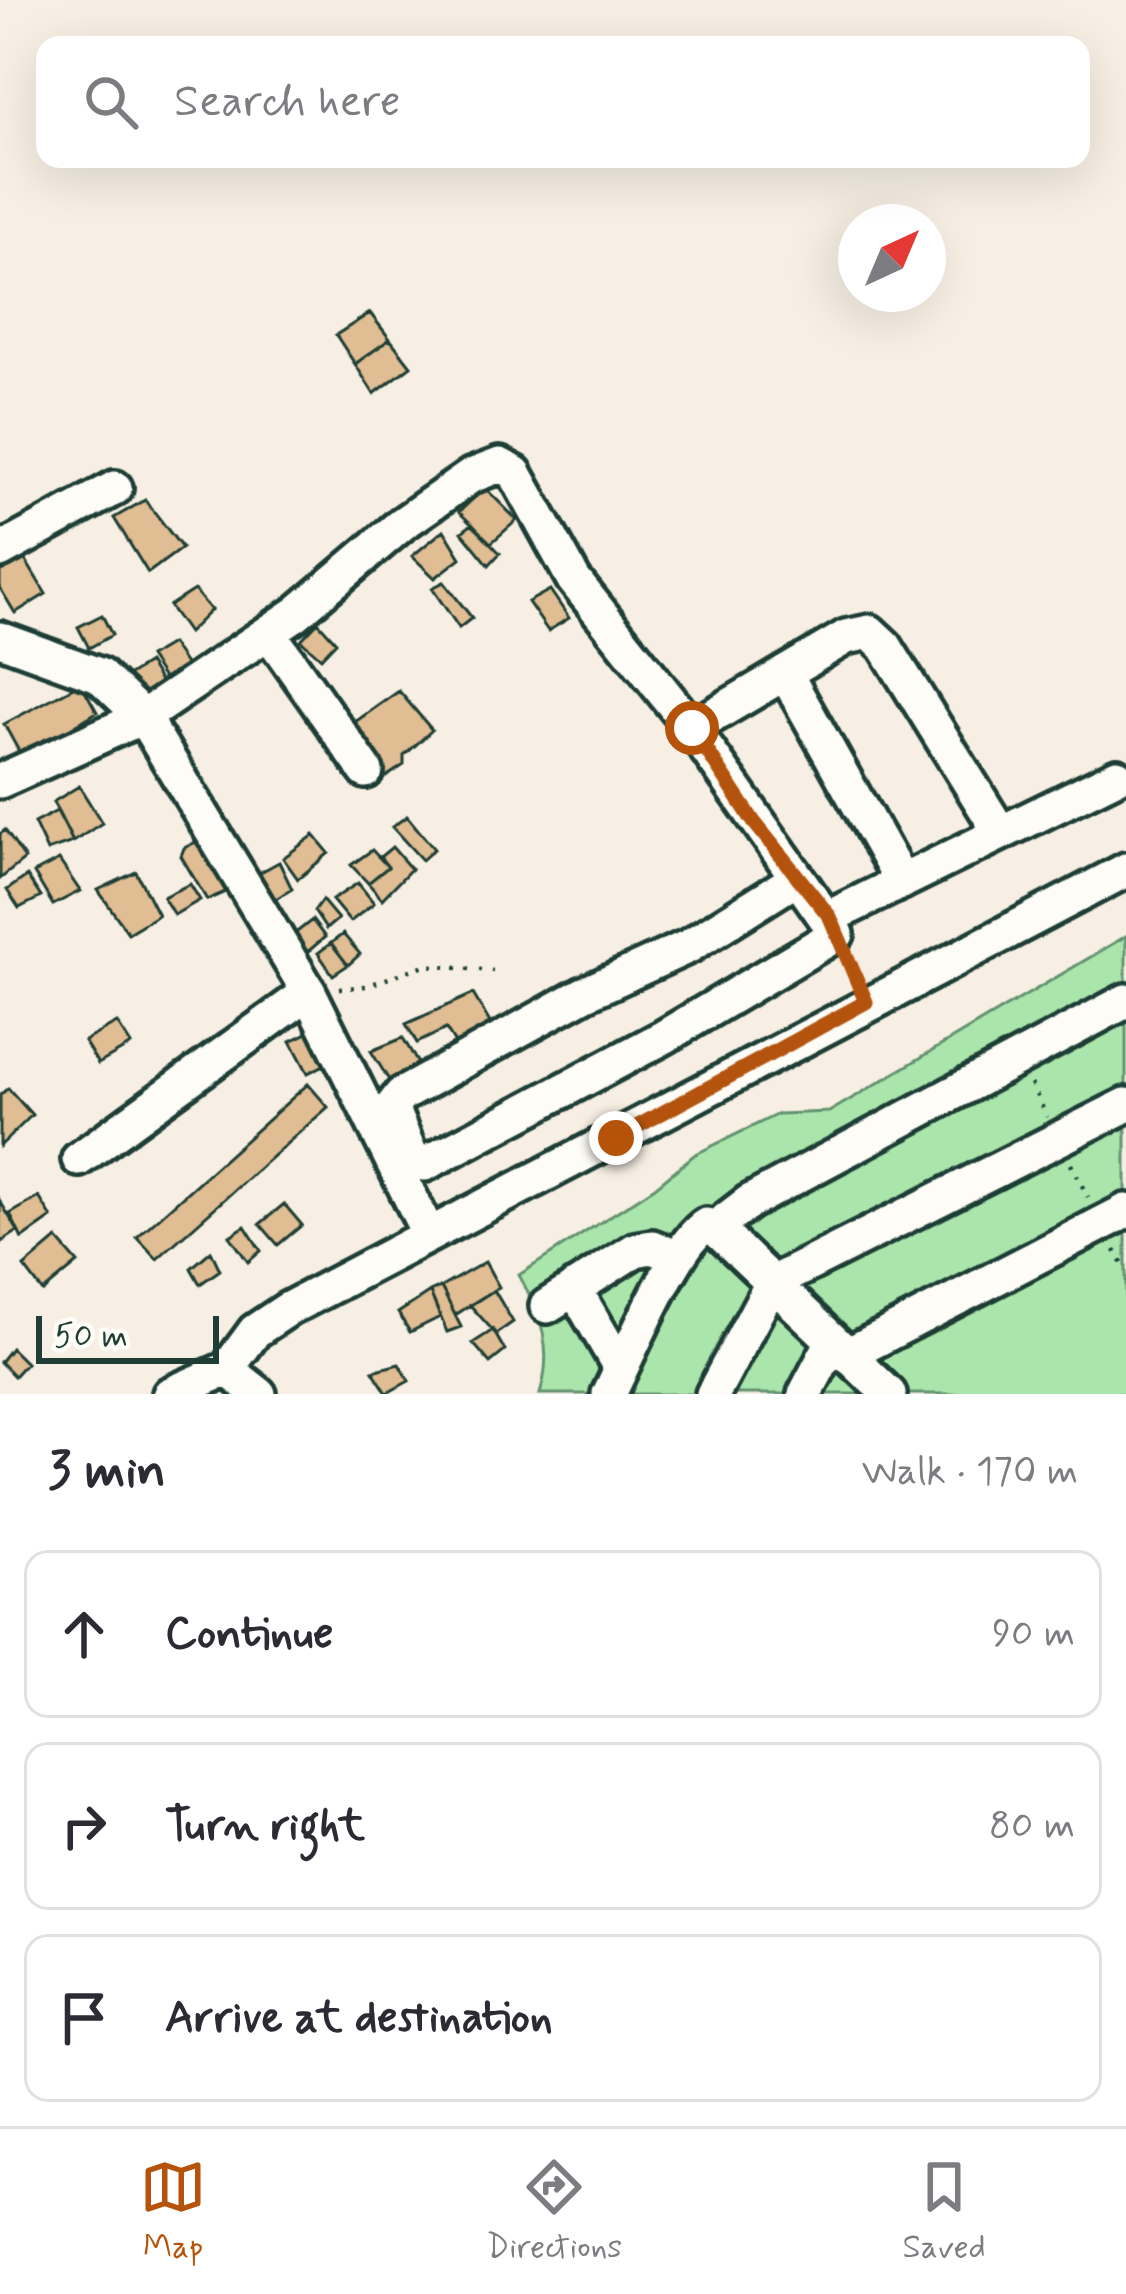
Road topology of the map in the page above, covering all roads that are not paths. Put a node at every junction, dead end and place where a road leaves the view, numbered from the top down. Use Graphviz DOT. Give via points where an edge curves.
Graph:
graph roads {
  1 [pos="115,488"];
  2 [pos="0,551"];
  3 [pos="268,633"];
  4 [pos="0,639"];
  5 [pos="785,673"];
  6 [pos="143,717"];
  7 [pos="692,728"];
  8 [pos="366,771"];
  9 [pos="1118,776"];
  10 [pos="0,781"];
  11 [pos="1000,832"];
  12 [pos="1126,870"];
  13 [pos="796,879"];
  14 [pos="902,882"];
  15 [pos="830,917"];
  16 [pos="309,992"];
  17 [pos="1126,1001"];
  18 [pos="1126,1105"];
  19 [pos="79,1159"];
  20 [pos="1126,1211"];
  21 [pos="716,1228"];
  22 [pos="428,1234"];
  23 [pos="678,1257"];
  24 [pos="772,1283"];
  25 [pos="840,1348"];
  26 [pos="227,1369"];
  27 [pos="615,1382"];
  28 [pos="170,1394"];
  29 [pos="259,1394"];
  30 [pos="713,1394"];
  31 [pos="806,1394"];
  32 [pos="889,1394"];
  1 -- 2 [label="street"];
  3 -- 6 [label="street"];
  3 -- 7 [label="street" via="402,524 500,465 515,473 588,598"];
  3 -- 8 [label="street"];
  4 -- 6 [label="street" via="99,675"];
  5 -- 7 [label="street"];
  5 -- 11 [label="street" via="859,632 876,635"];
  5 -- 14 [label="street"];
  6 -- 10 [label="street"];
  6 -- 16 [label="street"];
  7 -- 13 [label="street"];
  9 -- 11 [label="street"];
  11 -- 14 [label="street"];
  12 -- 22 [label="street"];
  13 -- 15 [label="street"];
  13 -- 15 [label="street" via="688,946 401,1095 391,1108 412,1160 424,1164 664,1037 837,934"];
  14 -- 15 [label="street"];
  16 -- 19 [label="street"];
  16 -- 22 [label="street"];
  17 -- 21 [label="street" via="749,1202"];
  18 -- 24 [label="street"];
  20 -- 25 [label="street"];
  21 -- 23 [label="street" via="694,1232"];
  21 -- 24 [label="street"];
  22 -- 26 [label="street" via="271,1320"];
  23 -- 27 [label="street"];
  23 -- 27 [label="street" via="634,1250 561,1297"];
  24 -- 25 [label="street"];
  24 -- 30 [label="street"];
  25 -- 31 [label="street"];
  25 -- 32 [label="street"];
  26 -- 28 [label="street"];
  26 -- 29 [label="street"];
}
